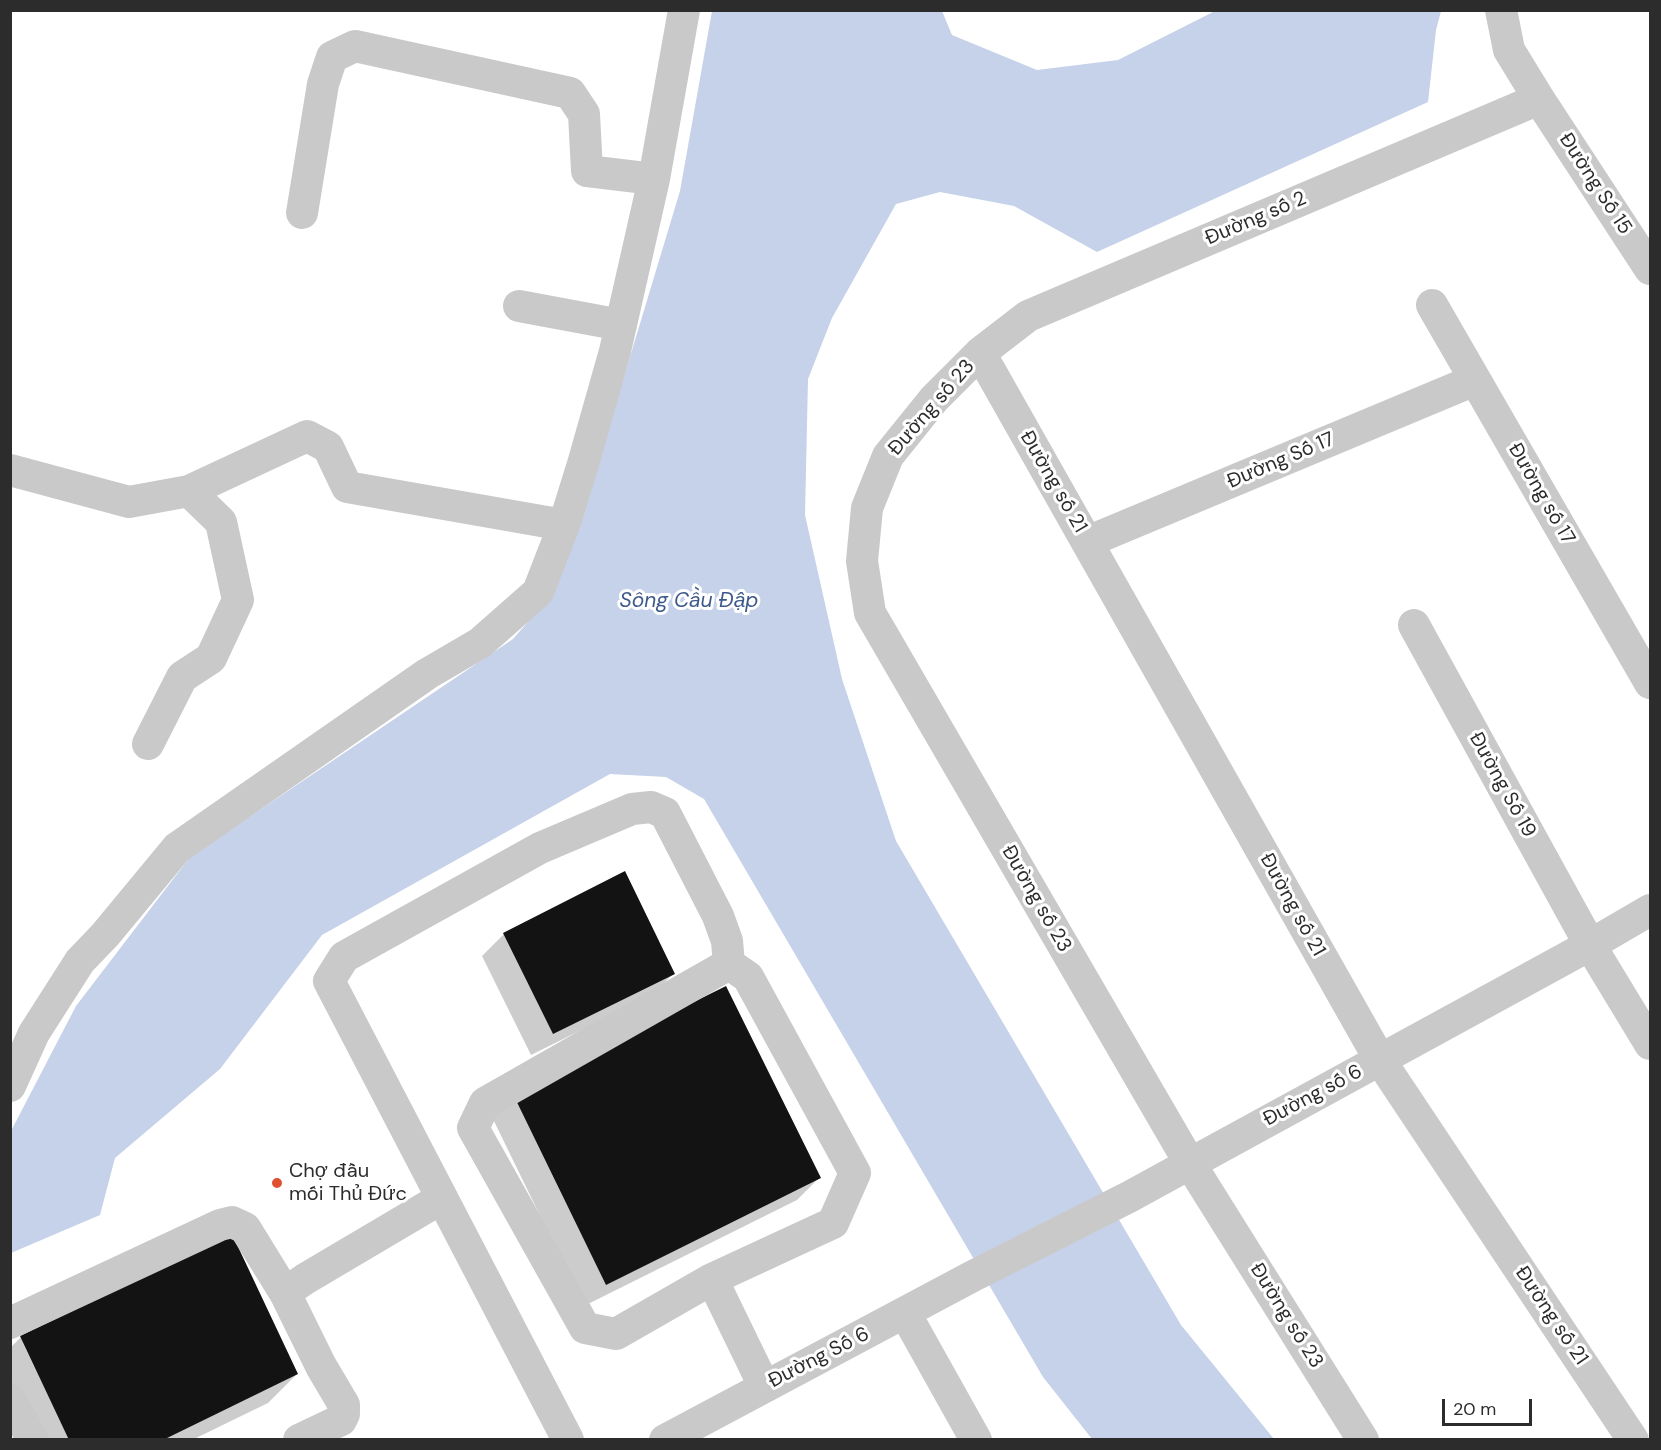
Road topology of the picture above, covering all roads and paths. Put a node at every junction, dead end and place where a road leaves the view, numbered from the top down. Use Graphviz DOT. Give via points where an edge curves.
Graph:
graph roads {
  1 [pos="684,10"];
  2 [pos="1501,10"];
  3 [pos="1539,99"];
  4 [pos="654,179"];
  5 [pos="302,213"];
  6 [pos="1650,268"];
  7 [pos="1432,305"];
  8 [pos="519,306"];
  9 [pos="621,325"];
  10 [pos="980,353"];
  11 [pos="1475,380"];
  12 [pos="10,470"];
  13 [pos="189,491"];
  14 [pos="564,525"];
  15 [pos="1087,542"];
  16 [pos="1414,625"];
  17 [pos="1650,683"];
  18 [pos="148,744"];
  19 [pos="1650,910"];
  20 [pos="1590,945"];
  21 [pos="729,964"];
  22 [pos="1650,1044"];
  23 [pos="1380,1060"];
  24 [pos="10,1086"];
  25 [pos="1189,1162"];
  26 [pos="442,1198"];
  27 [pos="973,1276"];
  28 [pos="712,1279"];
  29 [pos="285,1293"];
  30 [pos="905,1313"];
  31 [pos="10,1323"];
  32 [pos="764,1386"];
  33 [pos="10,1399"];
  34 [pos="33,1440"];
  35 [pos="300,1440"];
  36 [pos="568,1440"];
  37 [pos="665,1440"];
  38 [pos="976,1440"];
  39 [pos="1363,1440"];
  40 [pos="1633,1440"];
  1 -- 4 [label="street"];
  2 -- 3 [label="street" via="1509,50"];
  3 -- 6 [label="street, Đường Số 15"];
  3 -- 10 [label="street, Đường số 2" via="1028,316"];
  4 -- 5 [label="street" via="587,171 584,114 570,93 356,46 332,57 323,84"];
  4 -- 9 [label="street"];
  7 -- 11 [label="street, Đường số 17"];
  8 -- 9 [label="street"];
  9 -- 14 [label="street"];
  10 -- 15 [label="street, Đường số 21"];
  10 -- 25 [label="street, Đường số 23" via="934,399 888,456 867,508 862,561 870,613"];
  11 -- 15 [label="street, Đường Số 17"];
  11 -- 17 [label="street, Đường số 17"];
  12 -- 13 [label="street" via="129,502"];
  13 -- 14 [label="street" via="307,436 328,447 347,487"];
  13 -- 18 [label="street" via="221,522 238,600 211,658 182,677"];
  14 -- 24 [label="street" via="538,592 480,643 427,674 177,848 80,961 34,1033"];
  15 -- 23 [label="street, Đường số 21"];
  16 -- 20 [label="street, Đường Số 19"];
  19 -- 20 [label="street, Đường số 6"];
  20 -- 22 [label="street, Đường Số 19"];
  20 -- 23 [label="street, Đường số 6"];
  21 -- 26 [label="street" via="727,941 718,916 665,813 651,807 632,809 540,848 344,957 329,981"];
  21 -- 28 [label="street" via="748,977 855,1173 833,1223"];
  21 -- 28 [label="street" via="485,1103 473,1128 585,1328 616,1334"];
  23 -- 25 [label="street, Đường số 6"];
  23 -- 40 [label="street, Đường số 21"];
  25 -- 27 [label="street, Đường số 6"];
  25 -- 39 [label="street, Đường số 23"];
  26 -- 29 [label="street"];
  26 -- 36 [label="street"];
  27 -- 30 [label="street, Đường Số 6"];
  28 -- 32 [label="street"];
  29 -- 31 [label="street" via="245,1228 232,1222"];
  29 -- 35 [label="street" via="344,1405 341,1420"];
  30 -- 32 [label="street, Đường Số 6"];
  30 -- 38 [label="street"];
  32 -- 37 [label="street, Đường Số 6"];
  33 -- 34 [label="street"];
}
